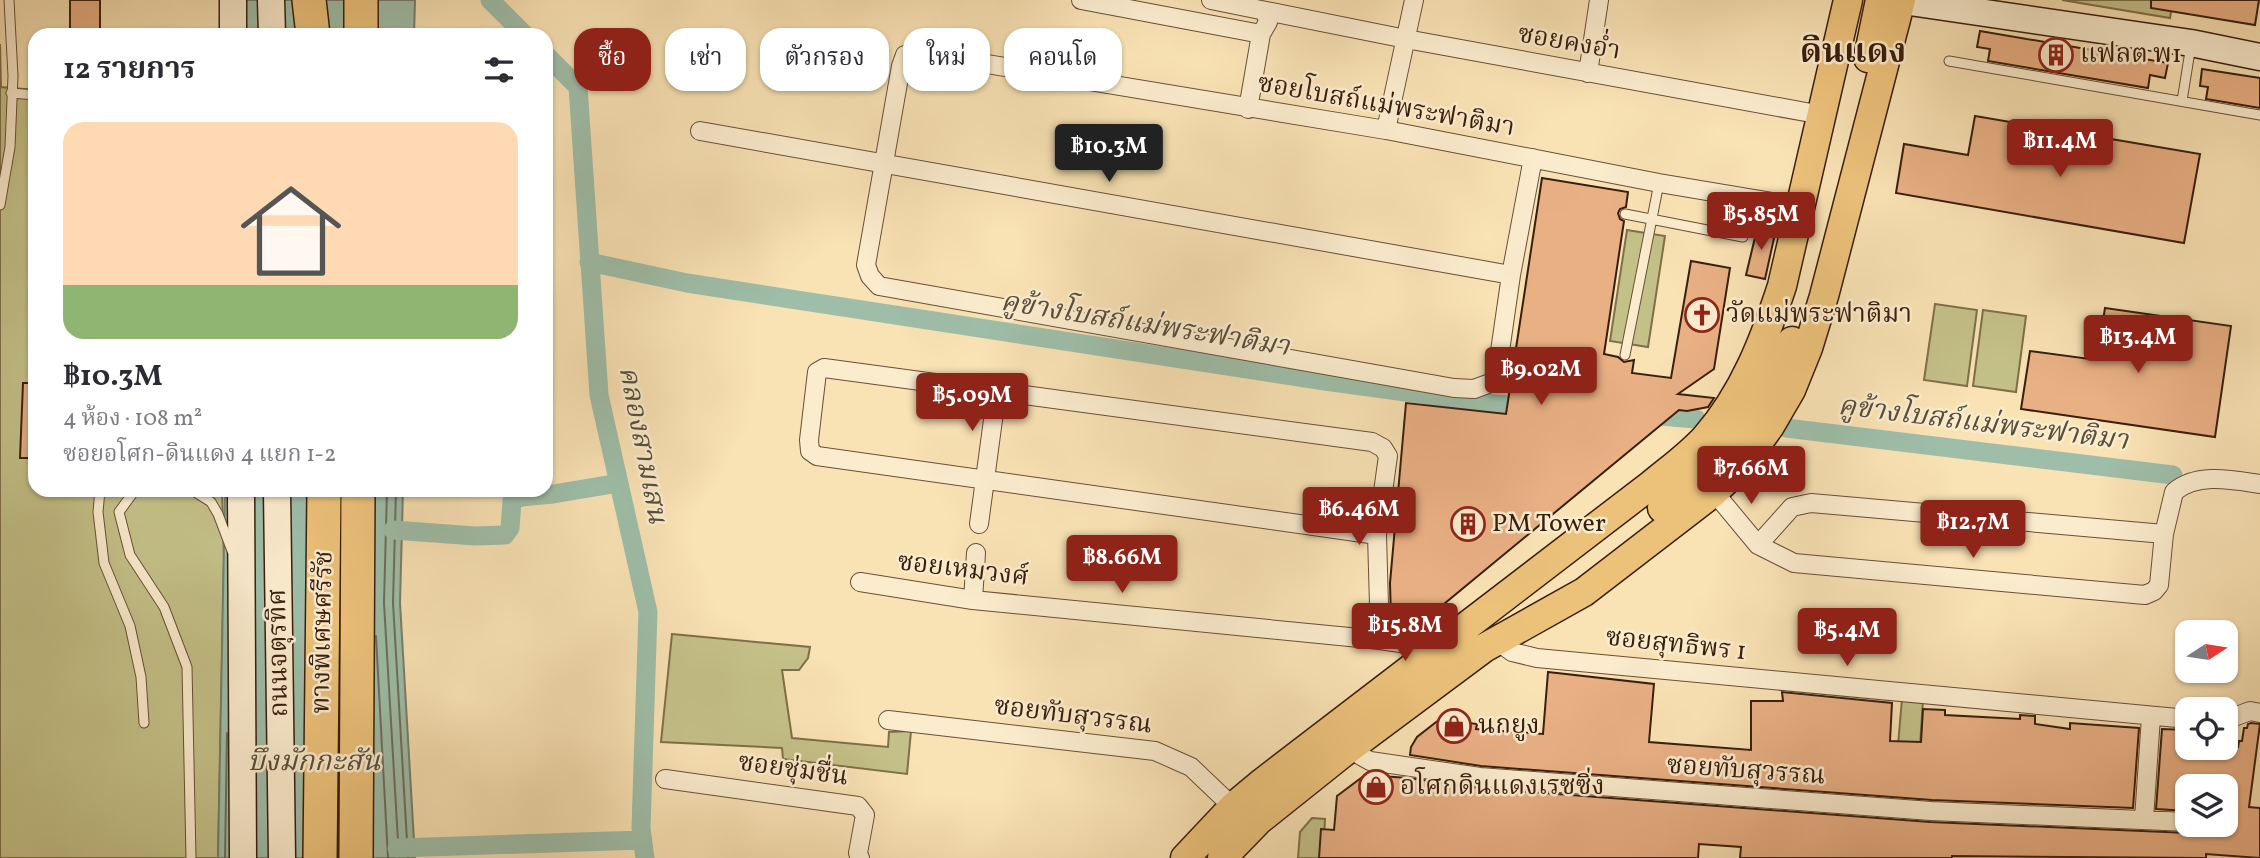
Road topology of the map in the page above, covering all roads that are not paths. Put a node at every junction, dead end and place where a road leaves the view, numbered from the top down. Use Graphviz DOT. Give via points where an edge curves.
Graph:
graph roads {
  1 [pos="9,0"];
  2 [pos="233,0"];
  3 [pos="309,0"];
  4 [pos="323,0"];
  5 [pos="361,0"];
  6 [pos="1081,0"];
  7 [pos="1211,0"];
  8 [pos="1414,0"];
  9 [pos="1599,0"];
  10 [pos="1848,0"];
  11 [pos="1880,0"];
  12 [pos="1896,0"];
  13 [pos="1901,0"];
  14 [pos="272,1"];
  15 [pos="1277,8"];
  16 [pos="233,28"];
  17 [pos="272,28"];
  18 [pos="312,28"];
  19 [pos="321,28"];
  20 [pos="361,28"];
  21 [pos="1261,34"];
  22 [pos="1406,39"];
  23 [pos="2191,43"];
  24 [pos="2260,57"];
  25 [pos="1949,61"];
  26 [pos="1588,73"];
  27 [pos="11,93"];
  28 [pos="28,94"];
  29 [pos="2182,102"];
  30 [pos="1248,109"];
  31 [pos="1822,115"];
  32 [pos="2260,115"];
  33 [pos="1387,130"];
  34 [pos="700,131"];
  35 [pos="1534,159"];
  36 [pos="884,164"];
  37 [pos="1659,183"];
  38 [pos="0,205"];
  39 [pos="1801,207"];
  40 [pos="1625,214"];
  41 [pos="1651,219"];
  42 [pos="1744,237"];
  43 [pos="1511,275"];
  44 [pos="1625,355"];
  45 [pos="997,390"];
  46 [pos="985,481"];
  47 [pos="2260,484"];
  48 [pos="1714,492"];
  49 [pos="99,497"];
  50 [pos="130,497"];
  51 [pos="203,497"];
  52 [pos="241,497"];
  53 [pos="277,497"];
  54 [pos="324,497"];
  55 [pos="358,497"];
  56 [pos="979,524"];
  57 [pos="2164,534"];
  58 [pos="1377,535"];
  59 [pos="1758,545"];
  60 [pos="976,553"];
  61 [pos="243,581"];
  62 [pos="860,582"];
  63 [pos="973,600"];
  64 [pos="1380,640"];
  65 [pos="1493,641"];
  66 [pos="1436,648"];
  67 [pos="2260,713"];
  68 [pos="2151,716"];
  69 [pos="2238,716"];
  70 [pos="2175,718"];
  71 [pos="888,720"];
  72 [pos="144,723"];
  73 [pos="1353,745"];
  74 [pos="1317,773"];
  75 [pos="665,779"];
  76 [pos="1233,807"];
  77 [pos="2144,819"];
  78 [pos="2175,821"];
  79 [pos="191,858"];
  80 [pos="243,858"];
  81 [pos="282,858"];
  82 [pos="320,858"];
  83 [pos="356,858"];
  84 [pos="860,858"];
  85 [pos="1185,858"];
  86 [pos="1222,858"];
  87 [pos="1241,858"];
  1 -- 27 [label="lane"];
  2 -- 16 [label="main road"];
  3 -- 18 [label="highway"];
  4 -- 19 [label="highway"];
  5 -- 20 [label="highway"];
  6 -- 21 [label="street"];
  7 -- 15 [label="street, ซอยคงอ่ำ"];
  8 -- 22 [label="street"];
  9 -- 26 [label="street"];
  10 -- 31 [label="main road"];
  11 -- 65 [label="main road" via="1808,288 1789,348 1764,400 1738,439 1704,474"];
  12 -- 13 [label="main road"];
  13 -- 23 [label="main road"];
  13 -- 48 [label="main road" via="1808,348 1770,426 1743,464"];
  14 -- 17 [label="main road"];
  15 -- 21 [label="street"];
  15 -- 22 [label="street, ซอยคงอ่ำ"];
  21 -- 30 [label="street"];
  22 -- 26 [label="street, ซอยคงอ่ำ"];
  22 -- 33 [label="street"];
  23 -- 24 [label="main road"];
  23 -- 29 [label="lane"];
  25 -- 29 [label="lane"];
  26 -- 31 [label="street, ซอยคงอ่ำ"];
  27 -- 28 [label="lane"];
  27 -- 38 [label="lane" via="10,147"];
  29 -- 32 [label="lane"];
  30 -- 33 [label="street, ซอยโบสถ์แม่พระฟาติมา"];
  30 -- 36 [label="street, ซอยโบสถ์แม่พระฟาติมา" via="914,51 905,55 901,66"];
  31 -- 39 [label="main road"];
  33 -- 35 [label="street, ซอยโบสถ์แม่พระฟาติมา"];
  34 -- 36 [label="street"];
  35 -- 37 [label="street, ซอยโบสถ์แม่พระฟาติมา"];
  35 -- 43 [label="street" via="1532,198"];
  36 -- 43 [label="street"];
  36 -- 43 [label="street" via="866,265 879,286 1475,389 1493,382 1497,372"];
  37 -- 39 [label="street, ซอยโบสถ์แม่พระฟาติมา"];
  37 -- 41 [label="lane"];
  39 -- 66 [label="main road" via="1782,286 1756,360 1705,437 1652,484"];
  40 -- 41 [label="lane"];
  41 -- 42 [label="lane"];
  41 -- 44 [label="lane"];
  45 -- 46 [label="street"];
  45 -- 46 [label="street" via="824,368 817,373 810,451 817,456"];
  45 -- 58 [label="street" via="1372,442 1388,456"];
  46 -- 56 [label="street"];
  46 -- 58 [label="street"];
  47 -- 57 [label="street" via="2210,479 2186,484 2174,492"];
  48 -- 59 [label="street"];
  48 -- 65 [label="main road" via="1584,592"];
  49 -- 72 [label="lane" via="104,563 130,626 141,677"];
  50 -- 79 [label="lane" via="119,512 130,555 164,607 187,667"];
  51 -- 61 [label="lane" via="218,514"];
  52 -- 61 [label="main road, ถนนจตุรทิศ"];
  53 -- 81 [label="main road, ถนนจตุรทิศ"];
  54 -- 82 [label="highway, ทางพิเศษศรีรัช"];
  55 -- 83 [label="highway, ทางพิเศษศรีรัช"];
  57 -- 59 [label="street" via="1811,503 1793,507"];
  57 -- 59 [label="street" via="2159,584 2145,595 1794,563"];
  58 -- 64 [label="street"];
  60 -- 63 [label="street"];
  61 -- 80 [label="main road, ถนนจตุรทิศ"];
  62 -- 63 [label="street, ซอยเหมวงศ์"];
  63 -- 64 [label="street, ซอยเหมวงศ์"];
  64 -- 66 [label="street, ซอยเหมวงศ์"];
  65 -- 68 [label="street, ซอยสุทธิพร 1" via="1537,658"];
  65 -- 73 [label="main road"];
  66 -- 76 [label="main road"];
  67 -- 69 [label="street"];
  68 -- 70 [label="street, ซอยสุทธิพร 1"];
  68 -- 77 [label="street"];
  71 -- 76 [label="street, ซอยทับสุวรรณ" via="1155,751 1191,767"];
  73 -- 74 [label="main road"];
  73 -- 77 [label="street, ซอยทับสุวรรณ" via="1370,761 1480,777 1931,811"];
  74 -- 86 [label="main road" via="1259,820"];
  74 -- 87 [label="main road"];
  75 -- 84 [label="street, ซอยชุ่มชื่น" via="858,806 864,815"];
  76 -- 85 [label="main road"];
  77 -- 78 [label="street, ซอยทับสุวรรณ"];
}
